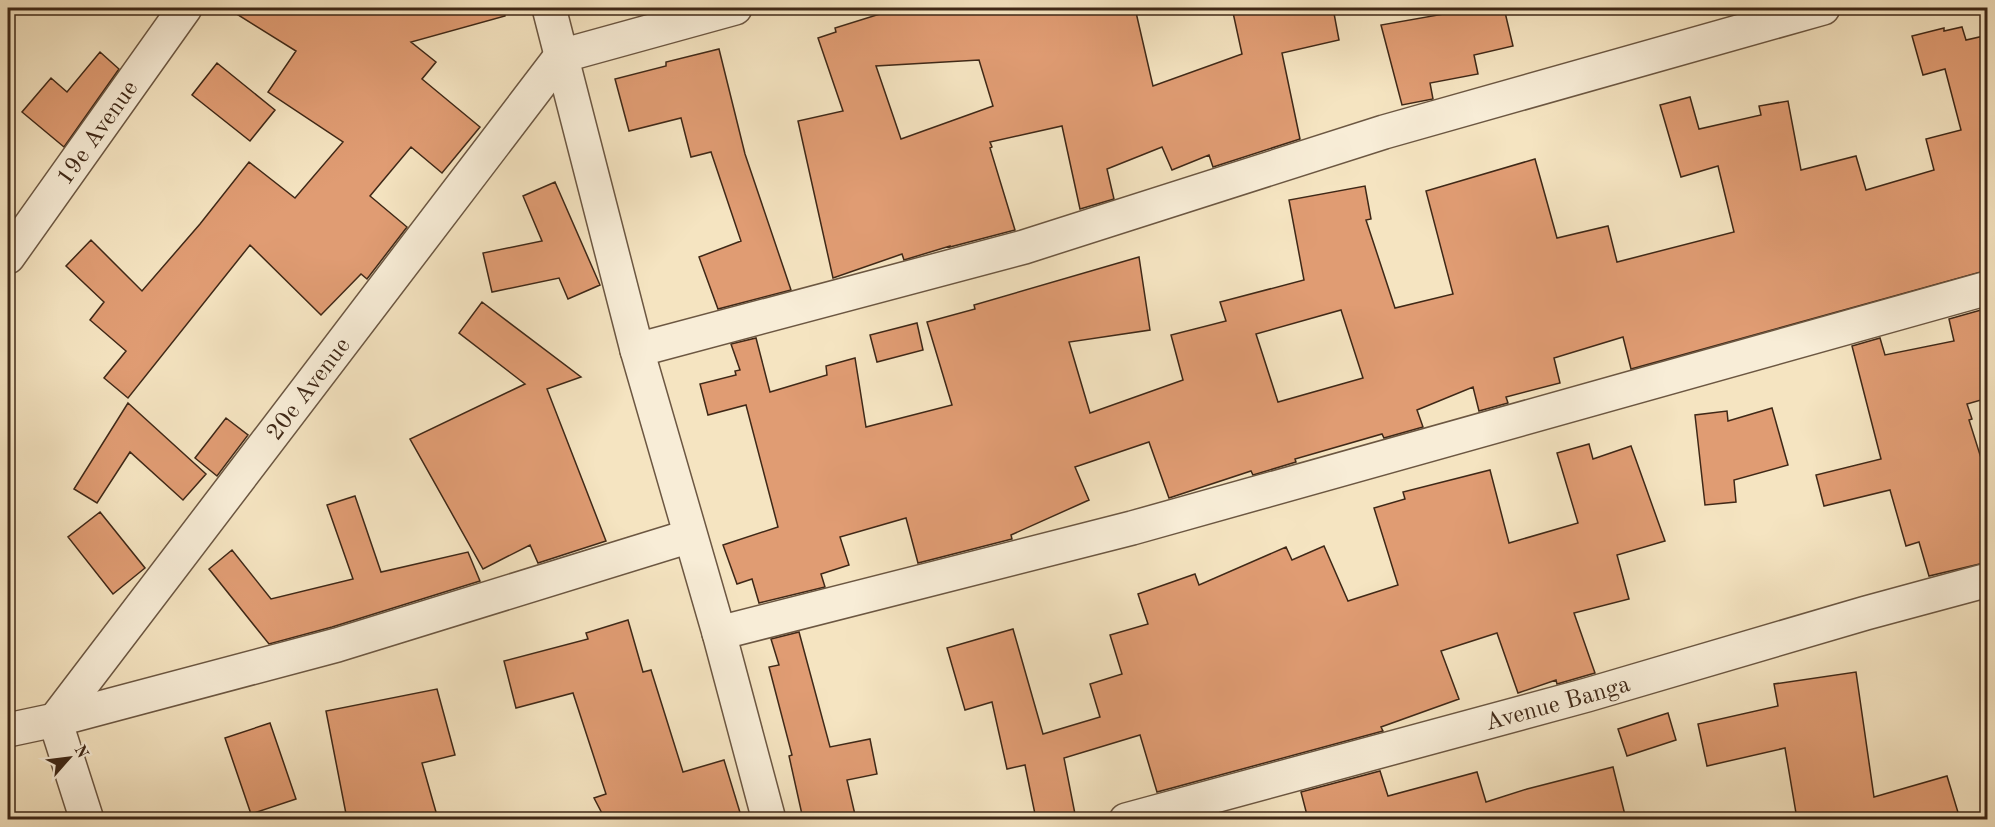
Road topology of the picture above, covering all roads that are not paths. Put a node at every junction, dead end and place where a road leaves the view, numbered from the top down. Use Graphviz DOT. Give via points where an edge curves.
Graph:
graph roads {
  1 [pos="185,8"];
  2 [pos="549,8"];
  3 [pos="735,8"];
  4 [pos="1823,8"];
  5 [pos="561,56"];
  6 [pos="8,257"];
  7 [pos="1988,288"];
  8 [pos="637,350"];
  9 [pos="690,536"];
  10 [pos="1988,580"];
  11 [pos="718,633"];
  12 [pos="55,720"];
  13 [pos="8,730"];
  14 [pos="87,819"];
  15 [pos="769,819"];
  16 [pos="1126,819"];
  1 -- 6 [label="street, 19e Avenue"];
  2 -- 5 [label="street"];
  3 -- 5 [label="street"];
  4 -- 8 [label="street" via="1384,132 1024,247"];
  5 -- 8 [label="street"];
  5 -- 12 [label="street, 20e Avenue"];
  7 -- 11 [label="street" via="1132,528"];
  8 -- 9 [label="street"];
  9 -- 11 [label="street"];
  9 -- 12 [label="street" via="337,645"];
  10 -- 16 [label="street, Avenue Banga" via="1587,695"];
  11 -- 15 [label="street"];
  12 -- 13 [label="street"];
  12 -- 14 [label="street"];
}
